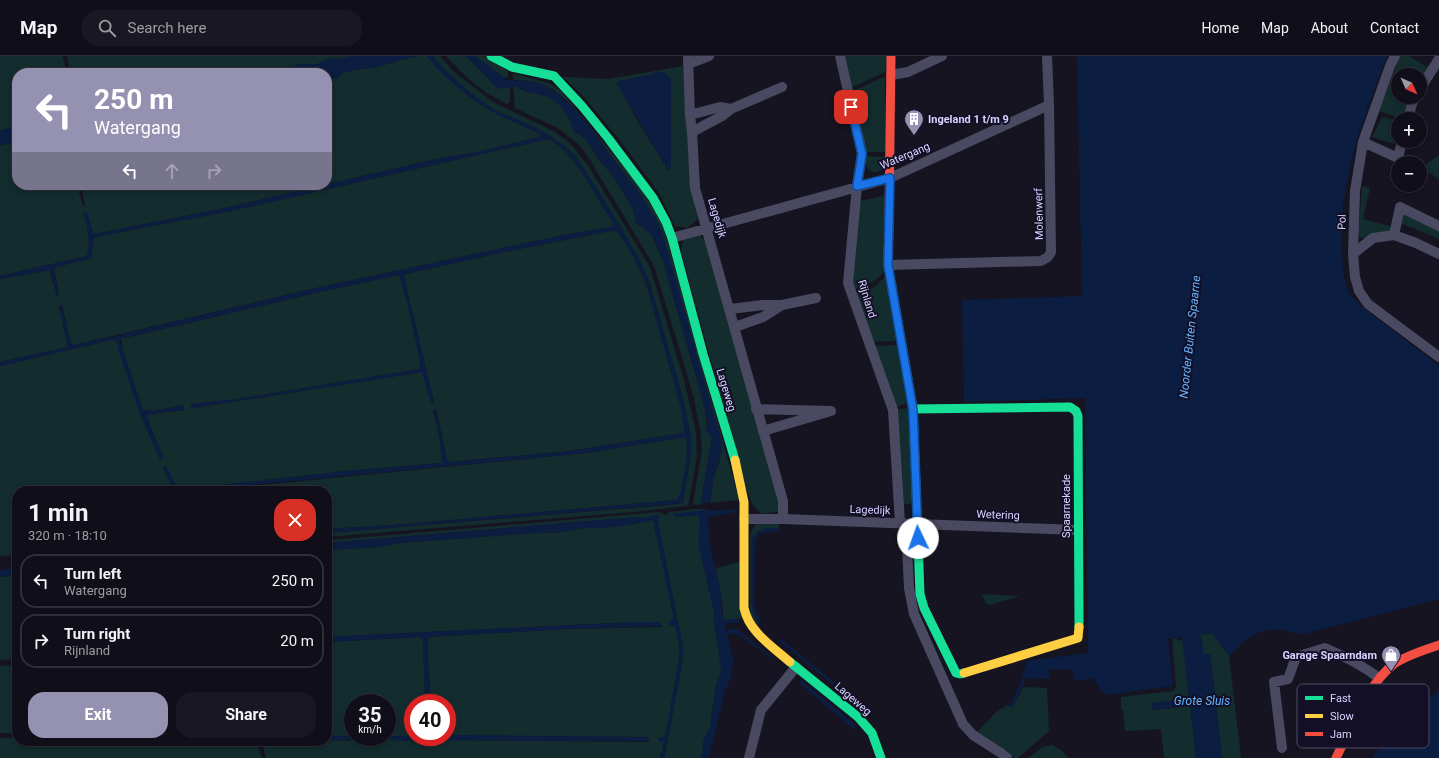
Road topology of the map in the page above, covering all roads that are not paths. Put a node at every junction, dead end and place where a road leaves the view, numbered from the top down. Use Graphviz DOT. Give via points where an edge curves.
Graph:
graph roads {
  1 [pos="491,56"];
  2 [pos="708,56"];
  3 [pos="840,56"];
  4 [pos="891,56"];
  5 [pos="942,56"];
  6 [pos="1047,56"];
  7 [pos="1395,56"];
  8 [pos="1439,59"];
  9 [pos="688,60"];
  10 [pos="891,75"];
  11 [pos="1427,78"];
  12 [pos="782,87"];
  13 [pos="1049,105"];
  14 [pos="731,109"];
  15 [pos="690,115"];
  16 [pos="692,132"];
  17 [pos="1363,142"];
  18 [pos="1400,148"];
  19 [pos="890,178"];
  20 [pos="857,186"];
  21 [pos="1439,226"];
  22 [pos="707,228"];
  23 [pos="1394,235"];
  24 [pos="672,238"];
  25 [pos="1353,254"];
  26 [pos="1439,254"];
  27 [pos="888,265"];
  28 [pos="816,298"];
  29 [pos="782,305"];
  30 [pos="730,309"];
  31 [pos="735,327"];
  32 [pos="1439,357"];
  33 [pos="756,409"];
  34 [pos="913,410"];
  35 [pos="763,431"];
  36 [pos="744,519"];
  37 [pos="783,519"];
  38 [pos="900,523"];
  39 [pos="917,524"];
  40 [pos="1078,530"];
  41 [pos="907,547"];
  42 [pos="1439,645"];
  43 [pos="796,667"];
  44 [pos="1379,678"];
  45 [pos="1375,684"];
  46 [pos="1282,748"];
  47 [pos="1341,748"];
  48 [pos="749,758"];
  49 [pos="881,758"];
  50 [pos="1007,758"];
  51 [pos="1336,758"];
  1 -- 24 [label="street, Lageweg" via="512,67 554,76 596,124 653,198"];
  2 -- 9 [label="street"];
  3 -- 20 [label="street, Rijnland" via="862,154"];
  4 -- 10 [label="street"];
  5 -- 10 [label="street" via="908,72"];
  6 -- 13 [label="street, Molenwerf"];
  7 -- 17 [label="street, Pol"];
  8 -- 11 [label="street"];
  9 -- 15 [label="street, Lagedijk"];
  10 -- 19 [label="street"];
  12 -- 14 [label="street"];
  13 -- 19 [label="street, Watergang"];
  13 -- 27 [label="street, Molenwerf" via="1051,252 1048,257 1041,260"];
  14 -- 15 [label="street" via="720,107"];
  14 -- 16 [label="street"];
  15 -- 16 [label="street, Lagedijk"];
  16 -- 22 [label="street, Lagedijk" via="695,188"];
  17 -- 18 [label="street" via="1398,158"];
  17 -- 25 [label="street, Pol" via="1355,191"];
  19 -- 20 [label="street, Watergang"];
  19 -- 27 [label="street"];
  20 -- 22 [label="street, Watergang"];
  20 -- 38 [label="street, Rijnland" via="848,283 893,410"];
  21 -- 23 [label="street" via="1400,207"];
  22 -- 24 [label="street, Watergang"];
  22 -- 30 [label="street, Lagedijk"];
  23 -- 25 [label="street" via="1373,238"];
  23 -- 26 [label="street"];
  24 -- 36 [label="street, Lageweg" via="734,459 744,502"];
  25 -- 32 [label="street, Pol" via="1359,291 1368,304"];
  27 -- 34 [label="street"];
  28 -- 29 [label="street"];
  29 -- 30 [label="street"];
  29 -- 31 [label="street" via="763,317"];
  30 -- 31 [label="street, Lagedijk"];
  31 -- 33 [label="street, Lagedijk"];
  33 -- 35 [label="street, Lagedijk"];
  33 -- 35 [label="street" via="831,411"];
  34 -- 39 [label="street"];
  34 -- 40 [label="street, Spaarnekade" via="1070,407 1076,411"];
  35 -- 37 [label="street, Lagedijk" via="783,501"];
  36 -- 37 [label="street, Lagedijk"];
  36 -- 43 [label="street, Lageweg" via="746,617 754,630"];
  37 -- 38 [label="street, Lagedijk"];
  38 -- 39 [label="street, Lagedijk"];
  39 -- 40 [label="street, Wetering"];
  39 -- 40 [label="street, Spaarnekade" via="920,594 924,608 956,673 960,674 1078,638"];
  41 -- 50 [label="street" via="909,588 914,614 963,724 973,735"];
  42 -- 44 [label="street" via="1394,664"];
  43 -- 48 [label="street" via="761,710"];
  43 -- 49 [label="street, Lageweg" via="858,717 872,733"];
  44 -- 45 [label="street"];
  44 -- 46 [label="street" via="1353,661 1325,648 1296,657 1288,679 1274,682"];
  47 -- 51 [label="street"];
}
